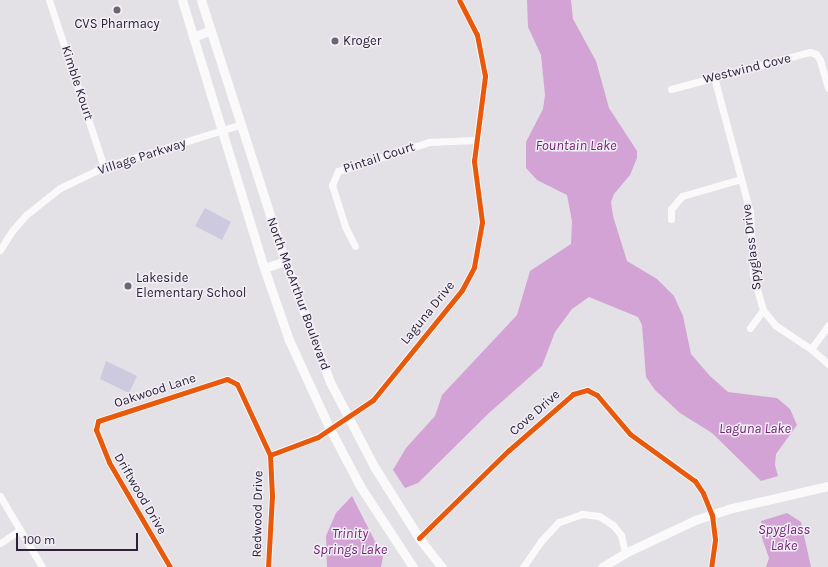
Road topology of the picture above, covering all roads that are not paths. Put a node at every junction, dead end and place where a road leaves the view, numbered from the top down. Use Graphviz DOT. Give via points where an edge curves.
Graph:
graph roads {
  1 [pos="49,0"];
  2 [pos="182,0"];
  3 [pos="201,0"];
  4 [pos="459,0"];
  5 [pos="211,30"];
  6 [pos="193,37"];
  7 [pos="714,77"];
  8 [pos="671,88"];
  9 [pos="828,88"];
  10 [pos="239,125"];
  11 [pos="222,132"];
  12 [pos="476,140"];
  13 [pos="104,167"];
  14 [pos="741,179"];
  15 [pos="671,219"];
  16 [pos="355,246"];
  17 [pos="0,250"];
  18 [pos="285,261"];
  19 [pos="264,268"];
  20 [pos="763,310"];
  21 [pos="828,326"];
  22 [pos="750,328"];
  23 [pos="811,349"];
  24 [pos="828,364"];
  25 [pos="227,379"];
  26 [pos="347,418"];
  27 [pos="96,430"];
  28 [pos="330,430"];
  29 [pos="270,455"];
  30 [pos="828,486"];
  31 [pos="0,496"];
  32 [pos="712,515"];
  33 [pos="20,530"];
  34 [pos="419,538"];
  35 [pos="0,543"];
  36 [pos="625,553"];
  37 [pos="42,567"];
  38 [pos="170,567"];
  39 [pos="268,567"];
  40 [pos="413,567"];
  41 [pos="442,567"];
  42 [pos="523,567"];
  43 [pos="602,567"];
  44 [pos="711,567"];
  1 -- 13 [label="street, Kimble Kourt"];
  2 -- 6 [label="main road, North MacArthur Boulevard"];
  3 -- 5 [label="main road, North MacArthur Boulevard"];
  4 -- 12 [label="street, Laguna Drive" via="477,35 483,57 484,96"];
  5 -- 6 [label="main road"];
  5 -- 10 [label="main road, North MacArthur Boulevard"];
  6 -- 11 [label="main road, North MacArthur Boulevard"];
  7 -- 8 [label="street, Westwind Cove"];
  7 -- 9 [label="street, Westwind Cove" via="810,52 816,54 820,60"];
  7 -- 14 [label="street, Spyglass Drive"];
  10 -- 11 [label="street, Village Parkway"];
  10 -- 18 [label="main road, North MacArthur Boulevard"];
  11 -- 13 [label="street, Village Parkway"];
  11 -- 19 [label="main road, North MacArthur Boulevard"];
  12 -- 16 [label="street, Pintail Court" via="429,142 338,171 332,185 345,226"];
  12 -- 26 [label="street, Laguna Drive" via="474,160 482,222 474,266 462,290 373,400"];
  13 -- 17 [label="street, Village Parkway" via="60,188 40,202 12,231"];
  14 -- 15 [label="street" via="682,196 671,209"];
  14 -- 20 [label="street, Spyglass Drive" via="750,212 753,275"];
  18 -- 19 [label="main road"];
  18 -- 26 [label="main road, North MacArthur Boulevard" via="305,322"];
  19 -- 28 [label="main road, North MacArthur Boulevard" via="289,340"];
  20 -- 22 [label="street"];
  20 -- 23 [label="street, Spyglass Drive" via="775,326"];
  21 -- 23 [label="street"];
  23 -- 24 [label="street, Spyglass Drive"];
  25 -- 27 [label="street, Oakwood Lane" via="98,421"];
  25 -- 29 [label="street, Redwood Drive" via="237,384"];
  26 -- 28 [label="street, Laguna Drive"];
  26 -- 34 [label="main road, North MacArthur Boulevard"];
  27 -- 38 [label="street, Driftwood Drive" via="109,462"];
  28 -- 29 [label="street, Laguna Drive"];
  28 -- 40 [label="main road, North MacArthur Boulevard" via="365,494"];
  29 -- 39 [label="street, Redwood Drive" via="272,496"];
  30 -- 32 [label="main road"];
  31 -- 33 [label="street"];
  32 -- 34 [label="street, Cove Drive" via="695,481 630,434 598,395 587,390 573,394 509,450"];
  32 -- 36 [label="main road"];
  32 -- 44 [label="street, Cove Drive" via="715,540"];
  33 -- 35 [label="street"];
  33 -- 37 [label="street"];
  34 -- 41 [label="main road, North MacArthur Boulevard"];
  36 -- 42 [label="street" via="621,535 613,525 599,516 582,514 559,522 537,546"];
  36 -- 43 [label="main road"];
}
